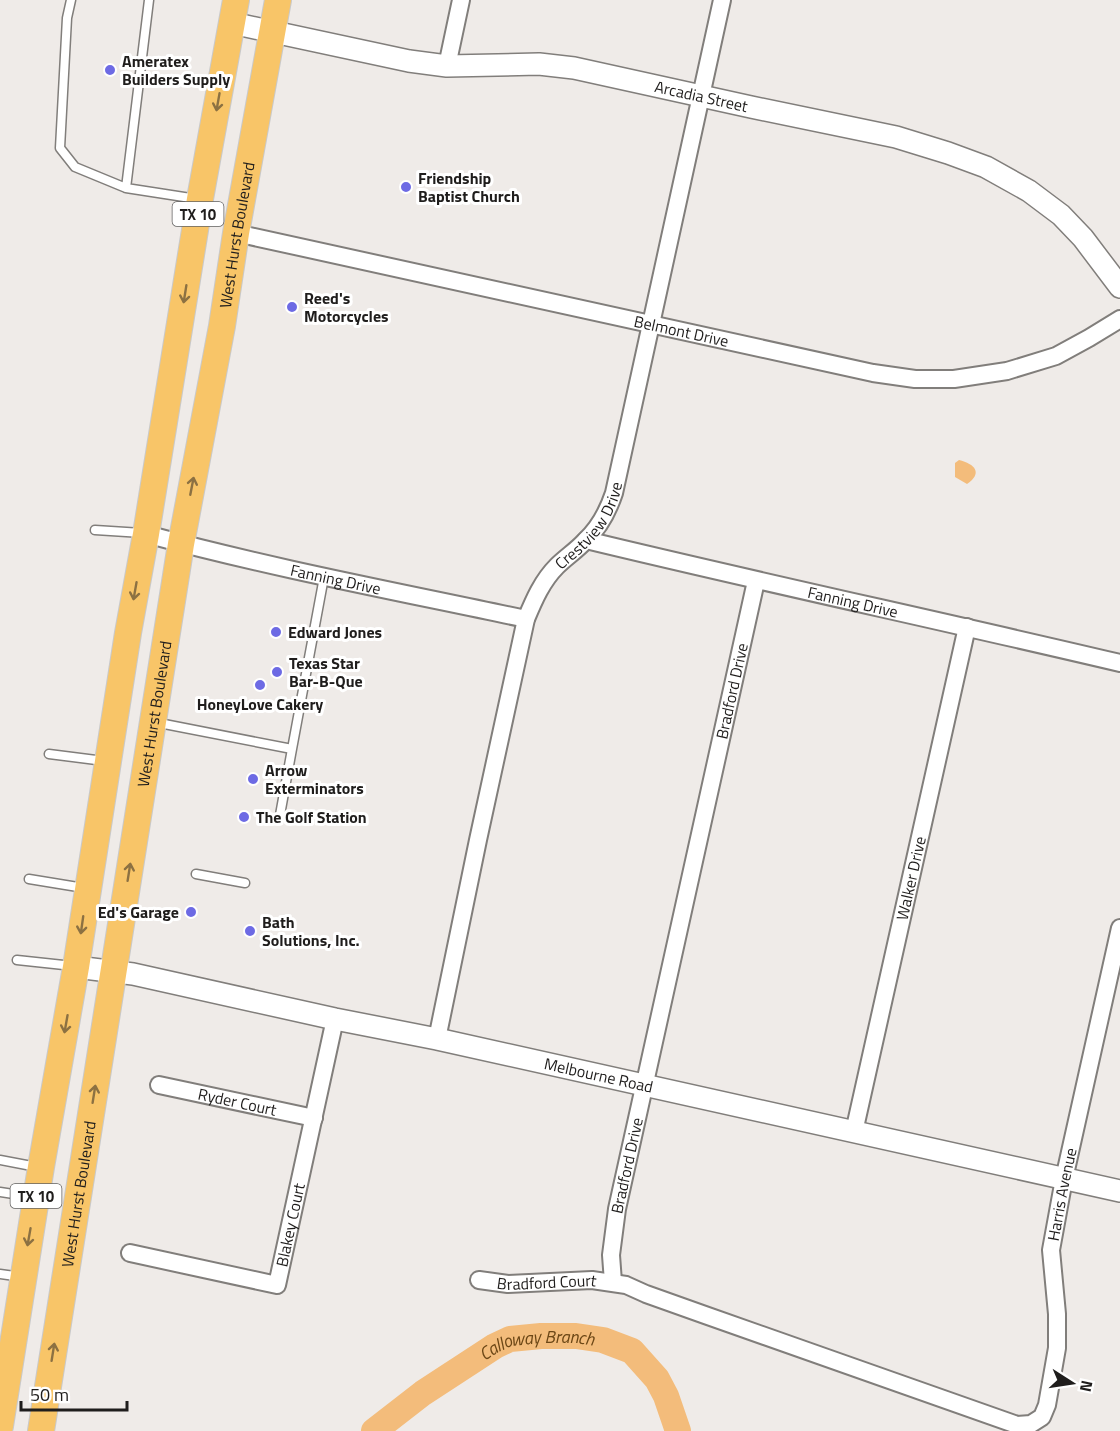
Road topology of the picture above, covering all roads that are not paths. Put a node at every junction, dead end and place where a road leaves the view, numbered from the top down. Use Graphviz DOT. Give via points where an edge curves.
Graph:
graph roads {
  1 [pos="71,0"];
  2 [pos="149,0"];
  3 [pos="278,0"];
  4 [pos="461,0"];
  5 [pos="722,0"];
  6 [pos="234,12"];
  7 [pos="273,32"];
  8 [pos="447,66"];
  9 [pos="702,95"];
  10 [pos="126,188"];
  11 [pos="200,200"];
  12 [pos="236,233"];
  13 [pos="1120,287"];
  14 [pos="1120,319"];
  15 [pos="651,324"];
  16 [pos="95,530"];
  17 [pos="146,534"];
  18 [pos="586,540"];
  19 [pos="182,543"];
  20 [pos="324,577"];
  21 [pos="756,581"];
  22 [pos="526,619"];
  23 [pos="967,627"];
  24 [pos="1120,663"];
  25 [pos="154,722"];
  26 [pos="292,749"];
  27 [pos="49,754"];
  28 [pos="108,761"];
  29 [pos="280,815"];
  30 [pos="196,874"];
  31 [pos="29,879"];
  32 [pos="245,883"];
  33 [pos="88,889"];
  34 [pos="1120,928"];
  35 [pos="17,960"];
  36 [pos="76,967"];
  37 [pos="113,971"];
  38 [pos="335,1019"];
  39 [pos="437,1039"];
  40 [pos="644,1084"];
  41 [pos="159,1085"];
  42 [pos="314,1118"];
  43 [pos="854,1132"];
  44 [pos="0,1160"];
  45 [pos="41,1167"];
  46 [pos="1064,1179"];
  47 [pos="1120,1191"];
  48 [pos="0,1192"];
  49 [pos="36,1198"];
  50 [pos="130,1253"];
  51 [pos="11,1275"];
  52 [pos="479,1280"];
  53 [pos="613,1282"];
  54 [pos="1,1418"];
  55 [pos="40,1431"];
  1 -- 10 [label="lane" via="60,148 75,167"];
  2 -- 10 [label="lane"];
  3 -- 7 [label="main road, West Hurst Boulevard / TX 10"];
  4 -- 8 [label="street"];
  5 -- 9 [label="street, Crestview Drive"];
  6 -- 7 [label="street, Arcadia Street"];
  6 -- 11 [label="main road, TX 10, one-way"];
  7 -- 8 [label="street, Arcadia Street"];
  7 -- 12 [label="main road, West Hurst Boulevard / TX 10"];
  8 -- 9 [label="street, Arcadia Street" via="539,64"];
  9 -- 13 [label="street, Arcadia Street" via="896,137 986,167 1061,215"];
  9 -- 15 [label="street, Crestview Drive"];
  10 -- 11 [label="lane"];
  11 -- 17 [label="main road, TX 10, one-way"];
  12 -- 15 [label="street, Belmont Drive"];
  19 -- 12 [label="main road, West Hurst Boulevard / TX 10, one-way"];
  14 -- 15 [label="street, Belmont Drive" via="1056,356 1007,371 954,379 873,374"];
  15 -- 18 [label="street, Crestview Drive" via="614,493 601,522"];
  16 -- 17 [label="lane"];
  17 -- 19 [label="street, Fanning Drive"];
  17 -- 28 [label="main road, TX 10, one-way"];
  18 -- 21 [label="street, Fanning Drive"];
  18 -- 22 [label="street, Crestview Drive" via="556,567"];
  19 -- 20 [label="street, Fanning Drive"];
  19 -- 25 [label="main road, West Hurst Boulevard / TX 10"];
  20 -- 22 [label="street, Fanning Drive"];
  20 -- 26 [label="lane"];
  21 -- 23 [label="street, Fanning Drive"];
  21 -- 40 [label="street, Bradford Drive"];
  22 -- 39 [label="street, Crestview Drive"];
  23 -- 24 [label="street, Fanning Drive"];
  23 -- 43 [label="street, Walker Drive"];
  25 -- 26 [label="lane"];
  37 -- 25 [label="main road, West Hurst Boulevard / TX 10, one-way"];
  26 -- 29 [label="lane"];
  27 -- 28 [label="lane"];
  28 -- 33 [label="main road, TX 10"];
  30 -- 32 [label="lane"];
  31 -- 33 [label="lane"];
  33 -- 36 [label="main road, TX 10, one-way"];
  34 -- 46 [label="street, Harris Avenue"];
  35 -- 36 [label="lane"];
  36 -- 37 [label="street, Melbourne Road"];
  36 -- 45 [label="main road, TX 10, one-way"];
  37 -- 38 [label="street, Melbourne Road"];
  55 -- 37 [label="main road, West Hurst Boulevard / TX 10, one-way"];
  38 -- 39 [label="street, Melbourne Road"];
  38 -- 42 [label="street, Blakey Court"];
  39 -- 40 [label="street, Melbourne Road"];
  40 -- 43 [label="street, Melbourne Road"];
  40 -- 53 [label="street, Bradford Drive" via="614,1228"];
  41 -- 42 [label="street, Ryder Court"];
  42 -- 50 [label="street, Blakey Court" via="277,1285"];
  43 -- 46 [label="street, Melbourne Road"];
  44 -- 45 [label="lane"];
  45 -- 49 [label="main road, TX 10"];
  46 -- 47 [label="street, Melbourne Road"];
  46 -- 53 [label="street, Harris Avenue" via="1051,1250 1058,1348 1047,1405 1042,1417 1030,1424 1017,1425"];
  48 -- 49 [label="lane"];
  49 -- 51 [label="main road, TX 10, one-way"];
  51 -- 54 [label="main road, TX 10"];
  52 -- 53 [label="street, Bradford Court" via="508,1284"];
}
